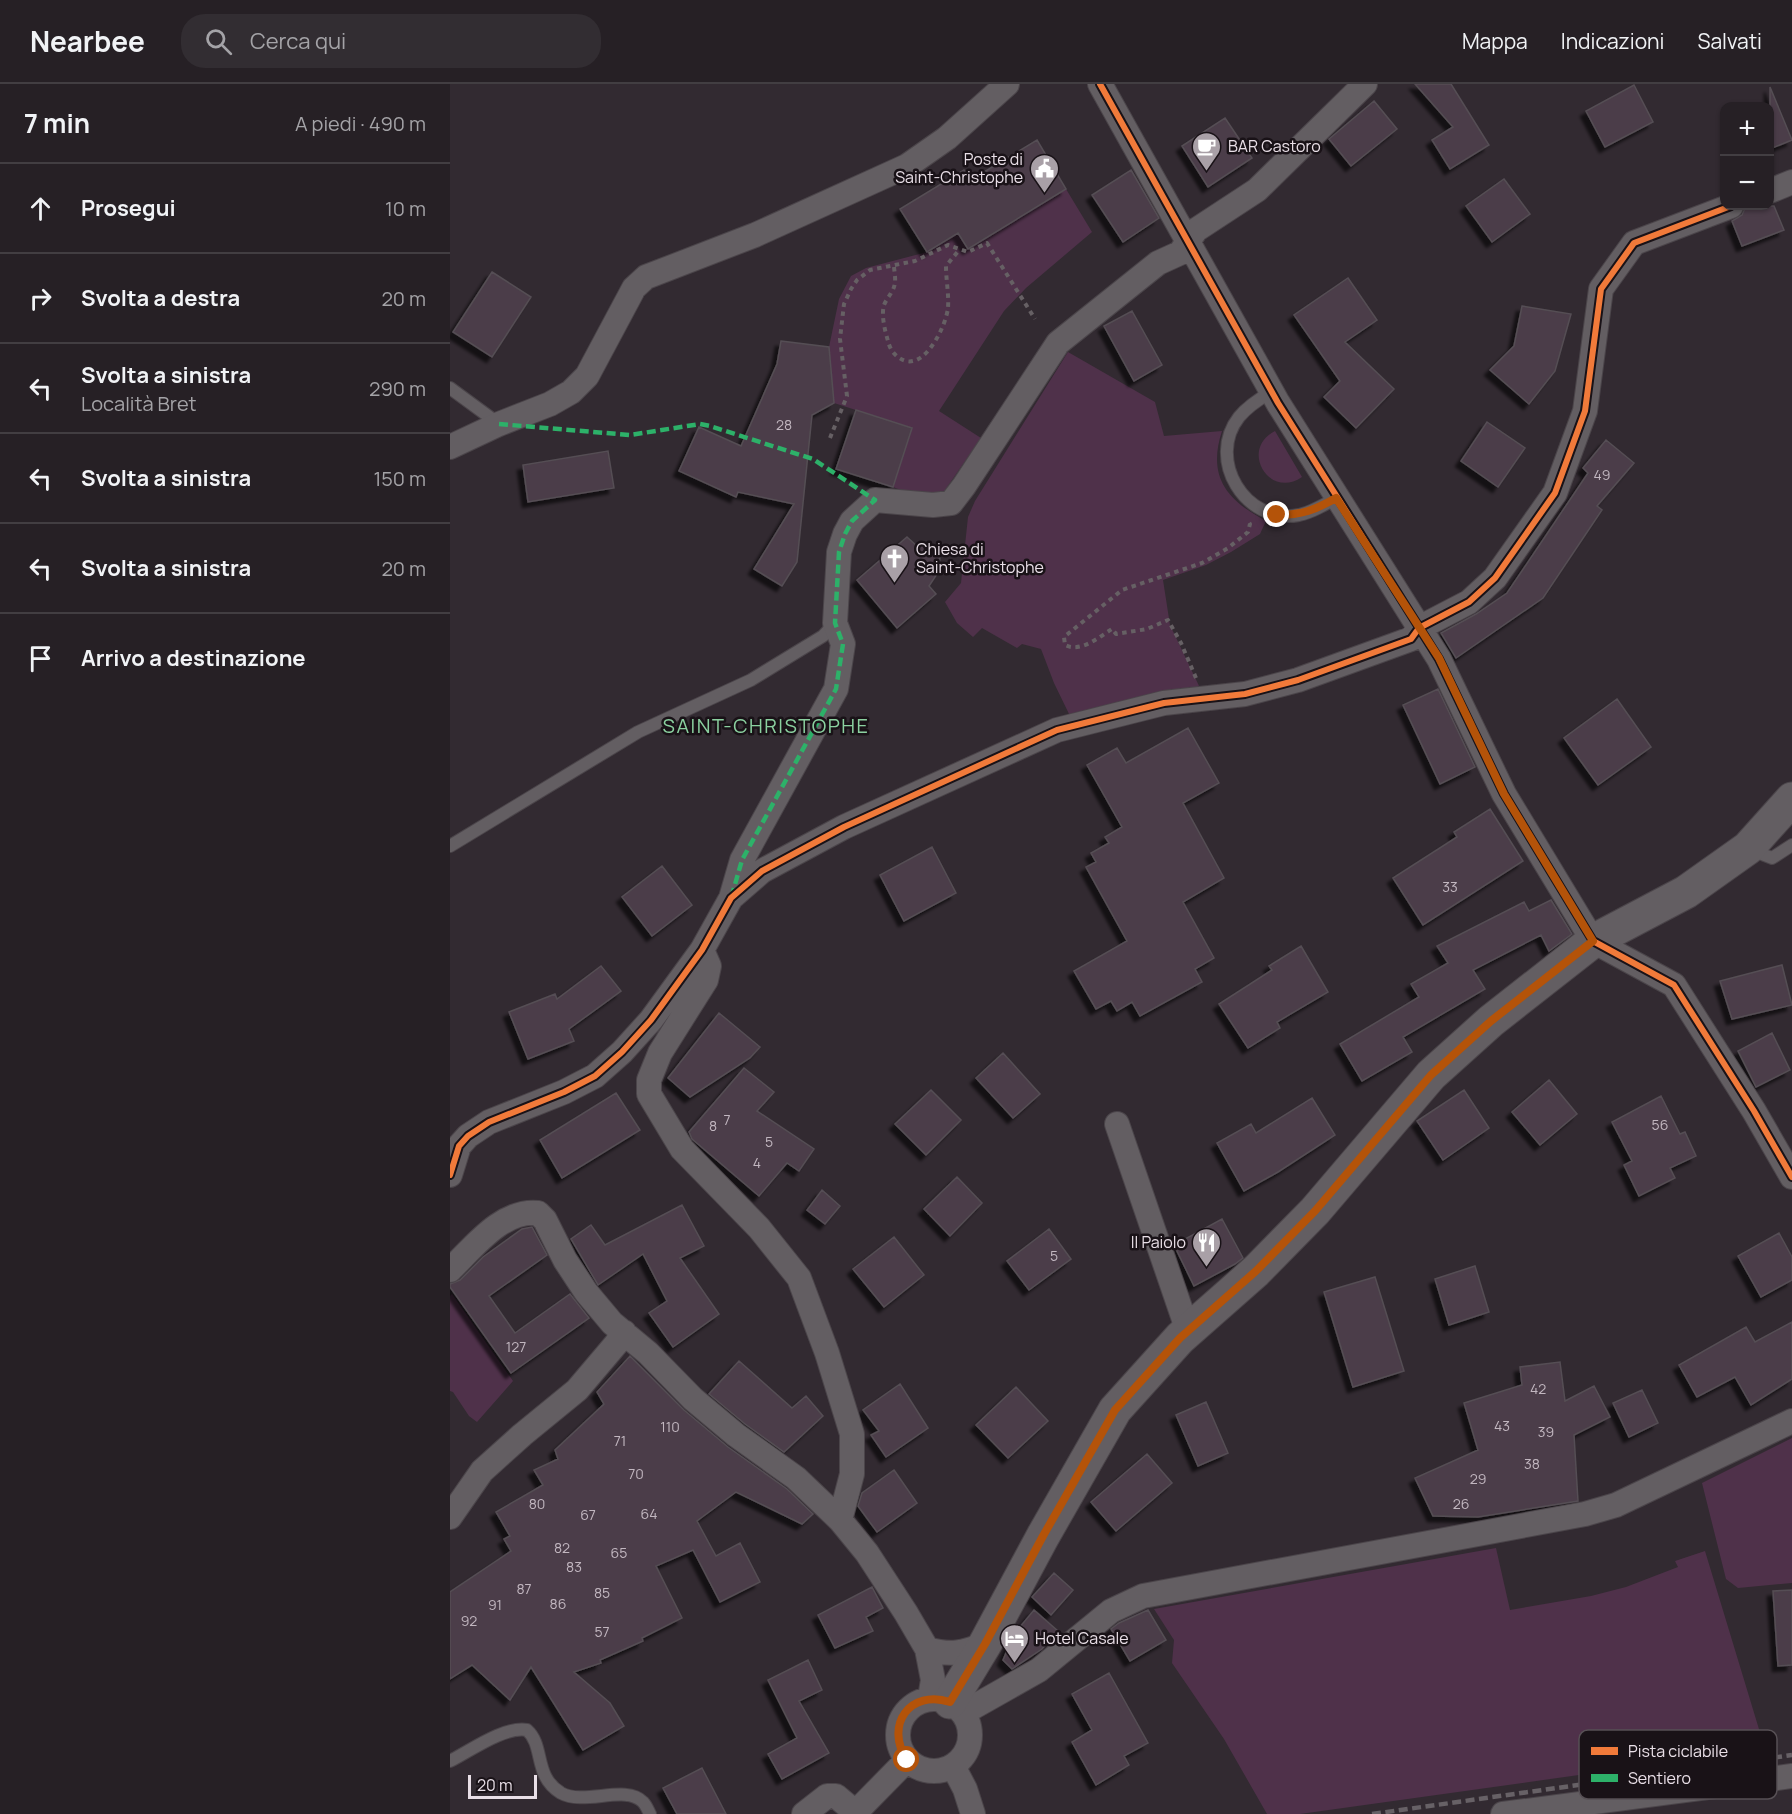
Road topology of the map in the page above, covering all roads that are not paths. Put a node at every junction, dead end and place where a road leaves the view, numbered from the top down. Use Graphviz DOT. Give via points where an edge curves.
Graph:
graph roads {
  1 [pos="1007,84"];
  2 [pos="1100,84"];
  3 [pos="1365,84"];
  4 [pos="1792,182"];
  5 [pos="1774,189"];
  6 [pos="1721,210"];
  7 [pos="1188,241"];
  8 [pos="450,388"];
  9 [pos="1272,392"];
  10 [pos="499,424"];
  11 [pos="450,447"];
  12 [pos="1336,498"];
  13 [pos="835,623"];
  14 [pos="1419,628"];
  15 [pos="1792,799"];
  16 [pos="1792,845"];
  17 [pos="450,846"];
  18 [pos="1748,848"];
  19 [pos="731,898"];
  20 [pos="1586,947"];
  21 [pos="702,950"];
  22 [pos="1116,1124"];
  23 [pos="450,1175"];
  24 [pos="1792,1177"];
  25 [pos="450,1270"];
  26 [pos="1188,1331"];
  27 [pos="624,1332"];
  28 [pos="1792,1421"];
  29 [pos="450,1516"];
  30 [pos="840,1520"];
  31 [pos="985,1644"];
  32 [pos="927,1649"];
  33 [pos="948,1705"];
  34 [pos="907,1760"];
  35 [pos="450,1761"];
  36 [pos="953,1766"];
  37 [pos="1792,1776"];
  38 [pos="1777,1778"];
  39 [pos="1617,1799"];
  40 [pos="854,1813"];
  41 [pos="650,1814"];
  42 [pos="804,1814"];
  43 [pos="973,1814"];
  44 [pos="1503,1814"];
  1 -- 10 [label="street" via="947,138 907,166 755,235 646,277 634,288 587,376 571,392"];
  2 -- 7 [label="street"];
  3 -- 7 [label="street" via="1257,190 1196,230"];
  4 -- 5 [label="street"];
  6 -- 14 [label="street" via="1634,243 1601,289 1585,411 1555,493 1495,578 1469,602"];
  7 -- 9 [label="street"];
  7 -- 13 [label="street" via="1180,253 1158,263 1058,343 951,503 875,500 852,521 839,552"];
  8 -- 10 [label="lane"];
  9 -- 12 [label="street"];
  9 -- 12 [label="lane" via="1238,417 1229,436 1226,457 1241,495 1258,508 1277,515 1298,515"];
  10 -- 11 [label="street"];
  12 -- 14 [label="street"];
  13 -- 17 [label="lane" via="823,636 751,680 638,732"];
  13 -- 19 [label="street" via="843,644 836,688 742,860"];
  14 -- 19 [label="street" via="1411,639 1298,680 1245,694 1164,703 1057,730 844,827 762,871"];
  14 -- 20 [label="street" via="1439,658 1504,794"];
  15 -- 18 [label="street"];
  16 -- 18 [label="lane" via="1772,858"];
  18 -- 20 [label="street" via="1686,892"];
  19 -- 21 [label="street"];
  20 -- 24 [label="street" via="1674,985"];
  20 -- 26 [label="street" via="1491,1021 1431,1075 1315,1211 1256,1271"];
  21 -- 23 [label="street" via="651,1020 622,1052 595,1076 489,1122 468,1136 459,1146"];
  21 -- 30 [label="street" via="709,966 706,980 660,1053 649,1080 649,1094 682,1149 759,1228 799,1278 852,1434 852,1474"];
  22 -- 26 [label="street"];
  25 -- 27 [label="street" via="503,1222 518,1214 538,1212 586,1292"];
  26 -- 31 [label="street" via="1115,1410"];
  27 -- 29 [label="street" via="577,1390 482,1471"];
  27 -- 30 [label="street" via="693,1399 796,1478"];
  28 -- 33 [label="street" via="1616,1505 1585,1514 1143,1596 1111,1611 1039,1670"];
  30 -- 32 [label="street" via="867,1553"];
  31 -- 32 [label="street" via="963,1653 943,1654"];
  31 -- 33 [label="street"];
  32 -- 33 [label="street" via="933,1680"];
  33 -- 34 [label="street" via="919,1701 902,1717 897,1739"];
  33 -- 36 [label="street" via="969,1725 970,1735 968,1747"];
  34 -- 36 [label="street" via="929,1771"];
  34 -- 40 [label="street"];
  35 -- 41 [label="lane" via="500,1735 526,1730 532,1735 542,1772 563,1794 634,1796 644,1802"];
  36 -- 43 [label="street"];
  37 -- 38 [label="street"];
  39 -- 44 [label="street"];
  40 -- 42 [label="street" via="836,1796 827,1796"];
}
